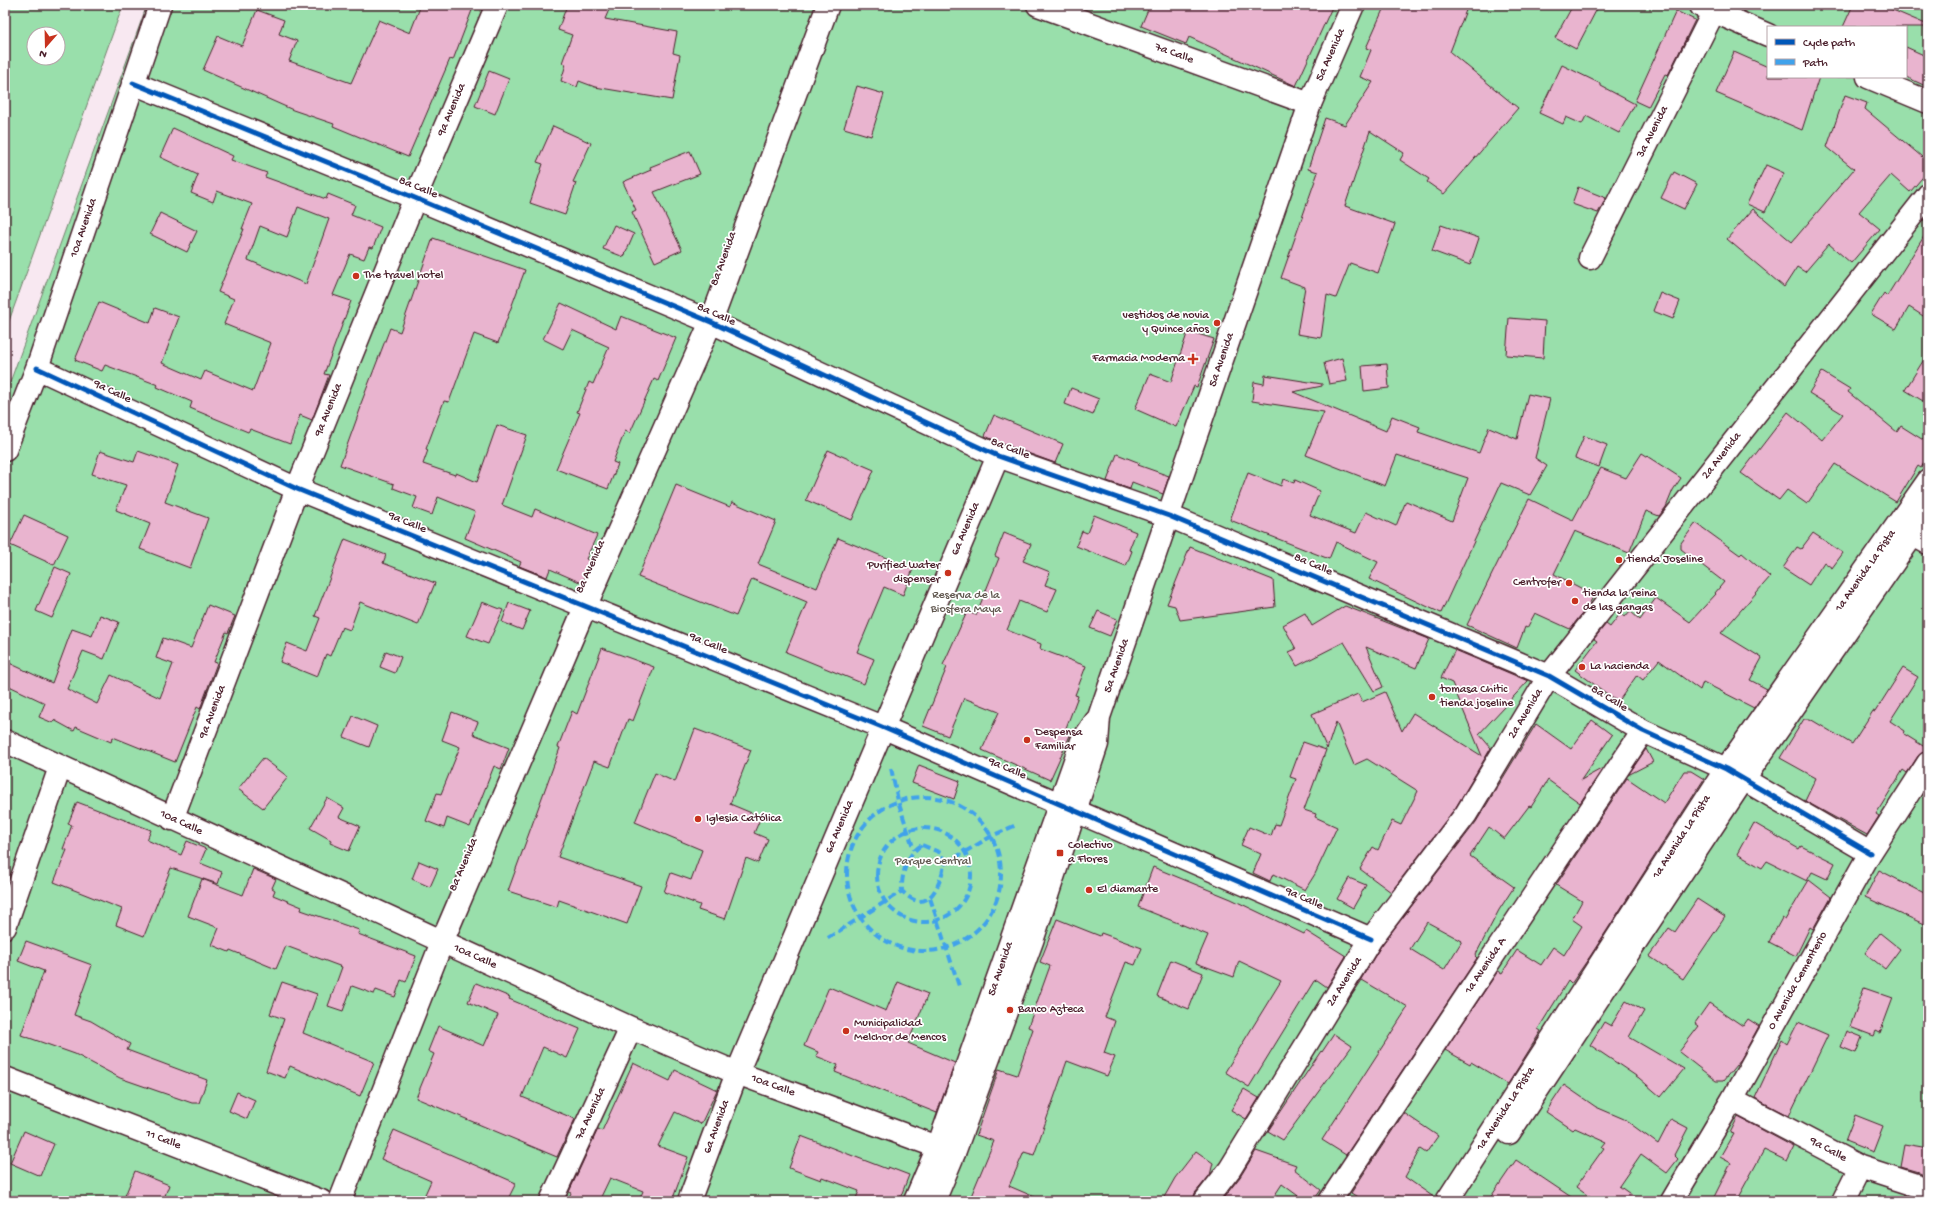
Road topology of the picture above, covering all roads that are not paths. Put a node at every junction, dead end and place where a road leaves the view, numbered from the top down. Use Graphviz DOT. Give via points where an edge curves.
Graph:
graph roads {
  1 [pos="160,5"];
  2 [pos="497,5"];
  3 [pos="828,5"];
  4 [pos="1038,5"];
  5 [pos="1353,5"];
  6 [pos="1710,7"];
  7 [pos="1767,35"];
  8 [pos="1870,78"];
  9 [pos="133,83"];
  10 [pos="1928,102"];
  11 [pos="1310,104"];
  12 [pos="1928,195"];
  13 [pos="415,198"];
  14 [pos="1590,258"];
  15 [pos="711,322"];
  16 [pos="37,368"];
  17 [pos="5,450"];
  18 [pos="998,456"];
  19 [pos="1928,481"];
  20 [pos="297,489"];
  21 [pos="1928,513"];
  22 [pos="1169,516"];
  23 [pos="1914,534"];
  24 [pos="586,605"];
  25 [pos="1549,676"];
  26 [pos="882,727"];
  27 [pos="1643,731"];
  28 [pos="5,741"];
  29 [pos="1928,764"];
  30 [pos="60,767"];
  31 [pos="1735,774"];
  32 [pos="1068,806"];
  33 [pos="172,819"];
  34 [pos="1870,853"];
  35 [pos="5,927"];
  36 [pos="1371,939"];
  37 [pos="442,942"];
  38 [pos="631,1028"];
  39 [pos="737,1073"];
  40 [pos="5,1078"];
  41 [pos="1732,1100"];
  42 [pos="946,1150"];
  43 [pos="1860,1167"];
  44 [pos="1928,1189"];
  45 [pos="321,1201"];
  46 [pos="340,1201"];
  47 [pos="551,1201"];
  48 [pos="689,1201"];
  49 [pos="914,1201"];
  50 [pos="934,1201"];
  51 [pos="1205,1201"];
  52 [pos="1330,1201"];
  53 [pos="1447,1201"];
  54 [pos="1464,1201"];
  55 [pos="1672,1201"];
  56 [pos="1843,1201"];
  1 -- 9 [label="street, 10a Avenida"];
  2 -- 13 [label="street, 9a Avenida"];
  3 -- 15 [label="street, 8a Avenida"];
  4 -- 11 [label="street, 7a Calle"];
  5 -- 11 [label="street, 5a Avenida"];
  6 -- 7 [label="street"];
  6 -- 14 [label="street, 3a Avenida"];
  8 -- 10 [label="street"];
  9 -- 13 [label="street, 8a Calle"];
  9 -- 16 [label="street, 10a Avenida"];
  11 -- 22 [label="street, 5a Avenida"];
  12 -- 25 [label="street, 2a Avenida"];
  13 -- 15 [label="street, 8a Calle"];
  13 -- 20 [label="street, 9a Avenida"];
  15 -- 18 [label="street, 8a Calle"];
  15 -- 24 [label="street, 8a Avenida"];
  16 -- 17 [label="street, 10a Avenida"];
  16 -- 20 [label="street, 9a Calle"];
  18 -- 22 [label="street, 8a Calle"];
  18 -- 26 [label="street, 6a Avenida"];
  19 -- 23 [label="street, 1a Avenida La Pista"];
  20 -- 24 [label="street, 9a Calle"];
  20 -- 33 [label="street, 9a Avenida"];
  21 -- 23 [label="street, 1a Avenida La Pista"];
  22 -- 25 [label="street, 8a Calle"];
  22 -- 32 [label="street, 5a Avenida" via="1099,717 1097,744"];
  23 -- 31 [label="street, 1a Avenida La Pista"];
  24 -- 26 [label="street, 9a Calle"];
  24 -- 37 [label="street, 8a Avenida"];
  25 -- 27 [label="street, 8a Calle"];
  25 -- 36 [label="street, 2a Avenida" via="1466,814"];
  26 -- 32 [label="street, 9a Calle"];
  26 -- 39 [label="street, 6a Avenida"];
  27 -- 31 [label="street, 8a Calle"];
  27 -- 52 [label="street, 1a Avenida A"];
  28 -- 30 [label="street, 10a Calle"];
  29 -- 34 [label="street, 0 Avenida Cementerio"];
  30 -- 33 [label="street, 10a Calle"];
  30 -- 35 [label="street"];
  31 -- 34 [label="street, 8a Calle"];
  31 -- 53 [label="street, 1a Avenida La Pista"];
  31 -- 54 [label="street, 1a Avenida La Pista"];
  32 -- 36 [label="street, 9a Calle"];
  32 -- 42 [label="street, 5a Avenida" via="1032,941"];
  33 -- 37 [label="street, 10a Calle"];
  34 -- 41 [label="street, 0 Avenida Cementerio"];
  36 -- 51 [label="street, 2a Avenida" via="1230,1169"];
  37 -- 38 [label="street, 10a Calle"];
  37 -- 46 [label="street, 8a Avenida"];
  38 -- 39 [label="street, 10a Calle"];
  38 -- 47 [label="street, 7a Avenida"];
  39 -- 42 [label="street, 10a Calle"];
  39 -- 48 [label="street, 6a Avenida"];
  40 -- 45 [label="street, 11 Calle"];
  41 -- 43 [label="street, 9a Calle"];
  41 -- 55 [label="street, 0 Avenida Cementerio"];
  42 -- 49 [label="street, 5a Avenida"];
  42 -- 50 [label="street, 5a Avenida"];
  43 -- 44 [label="street, 9a Calle"];
  43 -- 56 [label="street"];
}
